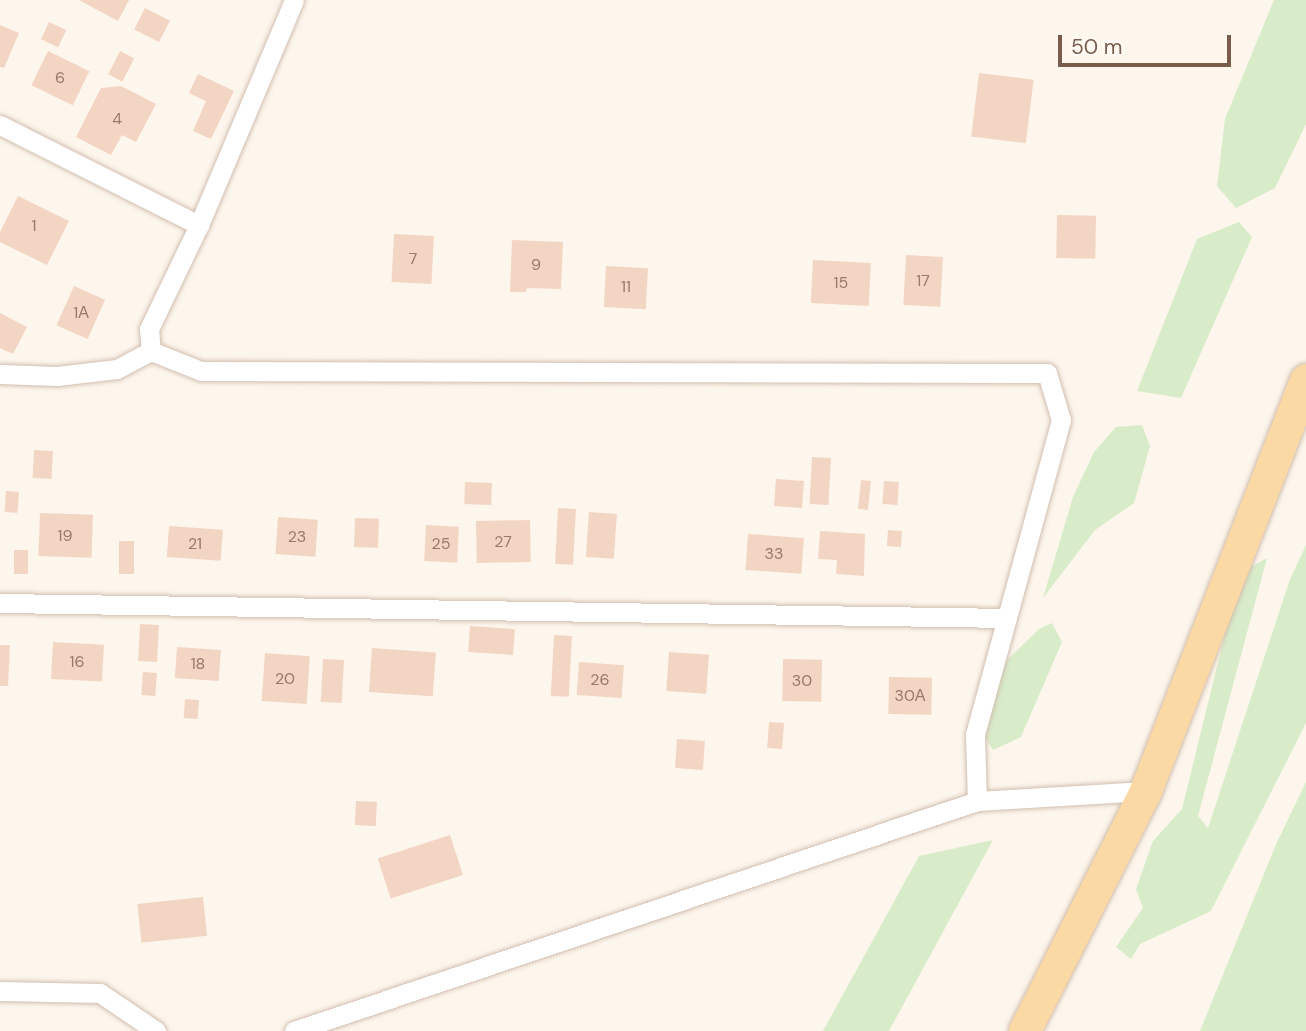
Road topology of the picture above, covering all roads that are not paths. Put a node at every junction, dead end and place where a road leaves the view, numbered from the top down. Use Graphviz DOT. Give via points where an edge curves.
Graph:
graph roads {
  1 [pos="294,0"];
  2 [pos="0,125"];
  3 [pos="198,225"];
  4 [pos="151,351"];
  5 [pos="0,374"];
  6 [pos="1306,380"];
  7 [pos="0,603"];
  8 [pos="1007,618"];
  9 [pos="1146,790"];
  10 [pos="977,801"];
  11 [pos="0,991"];
  12 [pos="156,1031"];
  13 [pos="294,1031"];
  14 [pos="1026,1031"];
  1 -- 3 [label="street"];
  2 -- 3 [label="street"];
  3 -- 4 [label="street" via="149,329"];
  4 -- 5 [label="street" via="117,369 57,376"];
  4 -- 8 [label="street" via="201,370 1047,373 1061,420"];
  6 -- 9 [label="main road"];
  7 -- 8 [label="street"];
  8 -- 10 [label="street" via="975,736"];
  9 -- 10 [label="street"];
  9 -- 14 [label="main road"];
  10 -- 13 [label="street"];
  11 -- 12 [label="street" via="100,993"];
}
